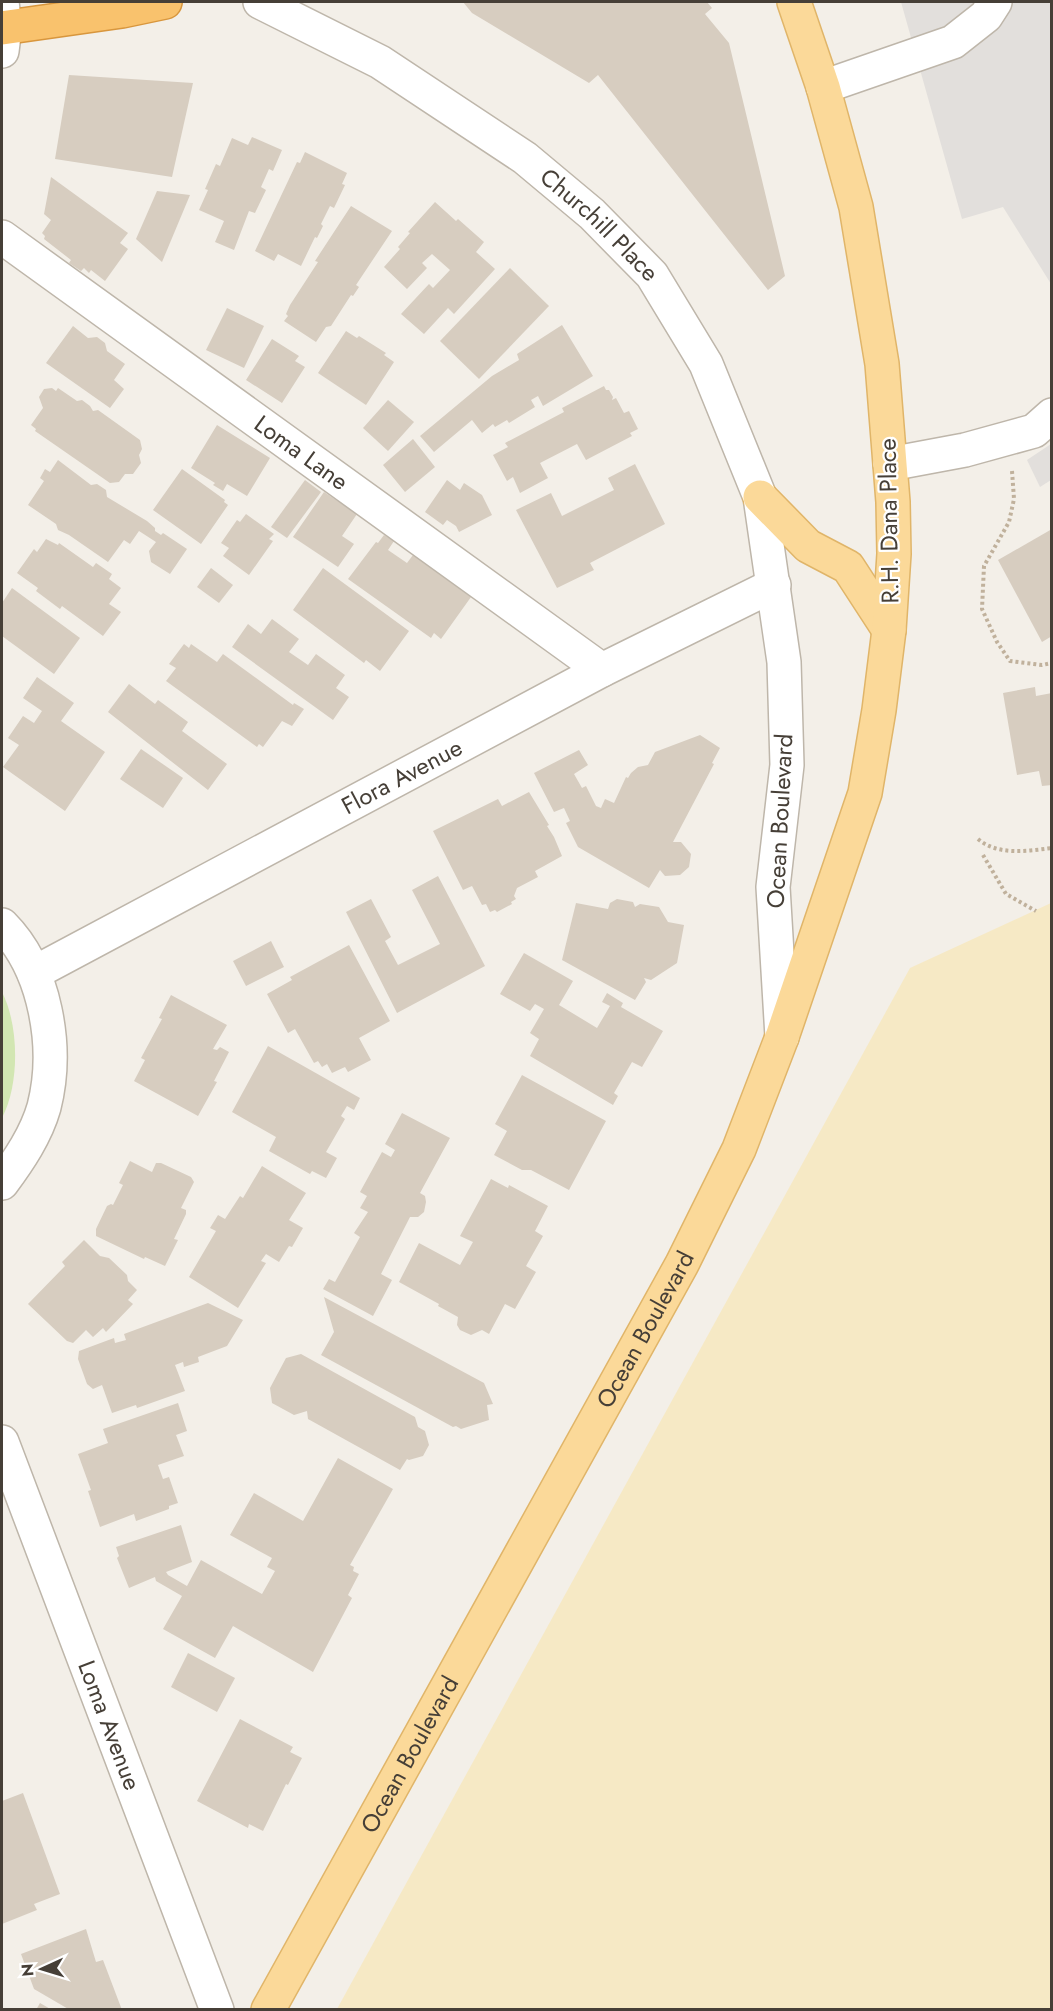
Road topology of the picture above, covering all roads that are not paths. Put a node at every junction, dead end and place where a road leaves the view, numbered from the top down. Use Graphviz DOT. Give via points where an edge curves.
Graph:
graph roads {
  1 [pos="165,2"];
  2 [pos="260,2"];
  3 [pos="794,2"];
  4 [pos="995,2"];
  5 [pos="2,27"];
  6 [pos="823,87"];
  7 [pos="2,237"];
  8 [pos="1052,415"];
  9 [pos="890,464"];
  10 [pos="760,496"];
  11 [pos="774,585"];
  12 [pos="889,630"];
  13 [pos="602,670"];
  14 [pos="2,925"];
  15 [pos="33,973"];
  16 [pos="782,1037"];
  17 [pos="2,1183"];
  18 [pos="2,1442"];
  19 [pos="217,2010"];
  20 [pos="268,2010"];
  1 -- 5 [label="highway"];
  2 -- 10 [label="street, Churchill Place" via="380,62 525,158 592,214 652,275 706,364"];
  3 -- 6 [label="main road, R.H. Dana Place"];
  4 -- 6 [label="street" via="987,16 953,42"];
  6 -- 9 [label="main road, R.H. Dana Place" via="856,207 882,364"];
  7 -- 13 [label="street, Loma Lane"];
  8 -- 9 [label="street" via="1034,431"];
  9 -- 12 [label="main road, R.H. Dana Place" via="894,554"];
  10 -- 11 [label="street, Churchill Place"];
  10 -- 12 [label="main road" via="808,546 848,567"];
  11 -- 13 [label="street, Flora Avenue"];
  11 -- 16 [label="street, Ocean Boulevard" via="784,662 787,765 773,887"];
  12 -- 16 [label="main road, R.H. Dana Place" via="865,793"];
  13 -- 15 [label="street, Flora Avenue"];
  14 -- 15 [label="street"];
  15 -- 17 [label="street" via="47,1017 51,1062 44,1107 26,1150"];
  16 -- 20 [label="main road, Ocean Boulevard" via="739,1149 682,1264"];
  18 -- 19 [label="street, Loma Avenue"];
}
